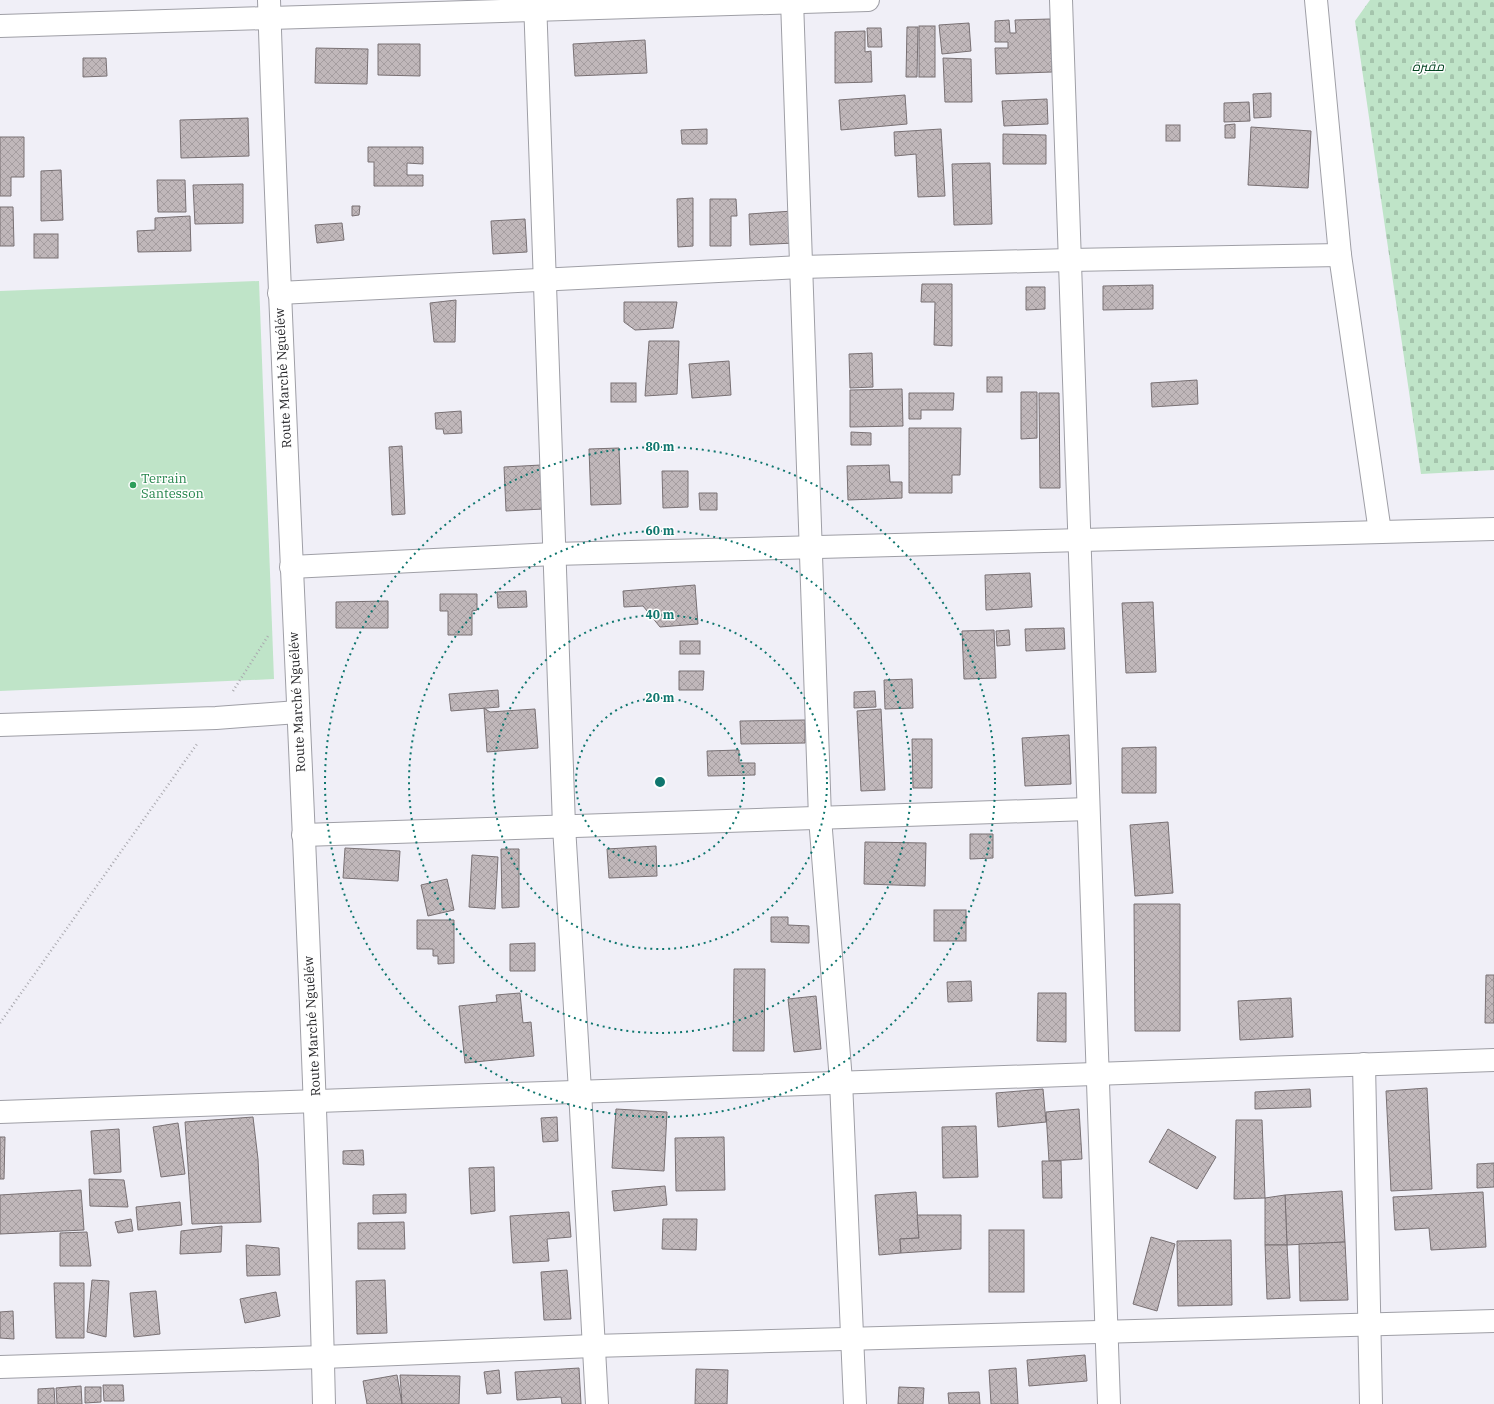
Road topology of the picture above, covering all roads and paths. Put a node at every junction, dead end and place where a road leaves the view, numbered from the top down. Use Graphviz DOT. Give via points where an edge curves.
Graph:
graph roads {
  1 [pos="868,0"];
  2 [pos="1061,0"];
  3 [pos="1316,0"];
  4 [pos="792,1"];
  5 [pos="535,5"];
  6 [pos="269,9"];
  7 [pos="0,26"];
  8 [pos="1340,255"];
  9 [pos="1070,260"];
  10 [pos="801,267"];
  11 [pos="544,280"];
  12 [pos="279,293"];
  13 [pos="1494,529"];
  14 [pos="1380,532"];
  15 [pos="1080,540"];
  16 [pos="810,547"];
  17 [pos="554,554"];
  18 [pos="291,567"];
  19 [pos="271,632"];
  20 [pos="298,712"];
  21 [pos="216,718"];
  22 [pos="0,725"];
  23 [pos="1088,809"];
  24 [pos="820,818"];
  25 [pos="564,826"];
  26 [pos="303,835"];
  27 [pos="0,1023"];
  28 [pos="1494,1060"];
  29 [pos="1364,1064"];
  30 [pos="1098,1073"];
  31 [pos="841,1081"];
  32 [pos="580,1091"];
  33 [pos="315,1101"];
  34 [pos="0,1112"];
  35 [pos="1494,1320"];
  36 [pos="1369,1324"];
  37 [pos="1106,1332"];
  38 [pos="852,1339"];
  39 [pos="593,1346"];
  40 [pos="323,1357"];
  41 [pos="0,1367"];
  42 [pos="324,1404"];
  43 [pos="597,1404"];
  44 [pos="855,1404"];
  45 [pos="1109,1404"];
  46 [pos="1371,1404"];
  1 -- 4 [label="street"];
  2 -- 9 [label="street"];
  3 -- 8 [label="street"];
  4 -- 5 [label="street"];
  4 -- 10 [label="street"];
  5 -- 6 [label="street"];
  5 -- 11 [label="street"];
  6 -- 7 [label="street"];
  6 -- 12 [label="street, Route Marché Nguéléw"];
  8 -- 9 [label="street"];
  8 -- 14 [label="street"];
  9 -- 10 [label="street"];
  9 -- 15 [label="street"];
  10 -- 11 [label="street"];
  10 -- 16 [label="street"];
  11 -- 12 [label="street"];
  11 -- 17 [label="street"];
  12 -- 18 [label="street, Route Marché Nguéléw"];
  13 -- 14 [label="street"];
  14 -- 15 [label="street"];
  15 -- 16 [label="street"];
  15 -- 23 [label="street"];
  16 -- 17 [label="street"];
  16 -- 24 [label="street"];
  17 -- 18 [label="street"];
  17 -- 25 [label="street"];
  18 -- 20 [label="street, Route Marché Nguéléw"];
  19 -- 21 [label="path"];
  20 -- 21 [label="street"];
  20 -- 26 [label="street, Route Marché Nguéléw"];
  21 -- 22 [label="street"];
  21 -- 27 [label="path"];
  23 -- 24 [label="street"];
  23 -- 30 [label="street"];
  24 -- 25 [label="street"];
  24 -- 31 [label="street"];
  25 -- 26 [label="street"];
  25 -- 32 [label="street"];
  26 -- 33 [label="street, Route Marché Nguéléw"];
  28 -- 29 [label="street"];
  29 -- 30 [label="street"];
  29 -- 36 [label="street"];
  30 -- 31 [label="street"];
  30 -- 37 [label="street"];
  31 -- 32 [label="street"];
  31 -- 38 [label="street"];
  32 -- 33 [label="street"];
  32 -- 39 [label="street"];
  33 -- 34 [label="street"];
  33 -- 40 [label="street, Route Marché Nguéléw"];
  35 -- 36 [label="street"];
  36 -- 37 [label="street"];
  36 -- 46 [label="street"];
  37 -- 38 [label="street"];
  37 -- 45 [label="street"];
  38 -- 39 [label="street"];
  38 -- 44 [label="street"];
  39 -- 40 [label="street"];
  39 -- 43 [label="street"];
  40 -- 41 [label="street"];
  40 -- 42 [label="street, Route Marché Nguéléw"];
}
